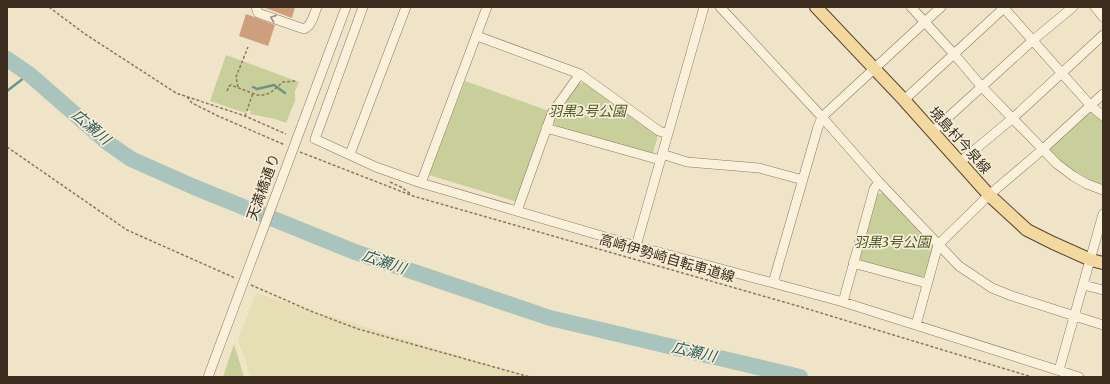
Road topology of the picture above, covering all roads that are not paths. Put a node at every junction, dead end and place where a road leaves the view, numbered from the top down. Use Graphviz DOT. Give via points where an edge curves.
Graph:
graph roads {
  1 [pos="256,7"];
  2 [pos="317,7"];
  3 [pos="346,7"];
  4 [pos="363,7"];
  5 [pos="406,7"];
  6 [pos="487,7"];
  7 [pos="704,7"];
  8 [pos="720,7"];
  9 [pos="816,7"];
  10 [pos="911,7"];
  11 [pos="941,7"];
  12 [pos="1004,7"];
  13 [pos="1072,7"];
  14 [pos="1095,7"];
  15 [pos="1103,17"];
  16 [pos="925,22"];
  17 [pos="1103,35"];
  18 [pos="477,36"];
  19 [pos="1032,41"];
  20 [pos="954,54"];
  21 [pos="874,70"];
  22 [pos="580,74"];
  23 [pos="1061,74"];
  24 [pos="982,87"];
  25 [pos="1103,94"];
  26 [pos="904,100"];
  27 [pos="1090,106"];
  28 [pos="1103,116"];
  29 [pos="822,118"];
  30 [pos="1013,118"];
  31 [pos="546,128"];
  32 [pos="932,132"];
  33 [pos="668,134"];
  34 [pos="1042,150"];
  35 [pos="350,154"];
  36 [pos="661,157"];
  37 [pos="960,162"];
  38 [pos="803,180"];
  39 [pos="879,182"];
  40 [pos="421,183"];
  41 [pos="1103,190"];
  42 [pos="989,195"];
  43 [pos="517,211"];
  44 [pos="1103,214"];
  45 [pos="938,245"];
  46 [pos="636,246"];
  47 [pos="1091,260"];
  48 [pos="852,263"];
  49 [pos="1103,263"];
  50 [pos="773,283"];
  51 [pos="926,283"];
  52 [pos="1084,285"];
  53 [pos="1103,290"];
  54 [pos="843,302"];
  55 [pos="1075,317"];
  56 [pos="916,325"];
  57 [pos="1103,325"];
  58 [pos="1059,370"];
  59 [pos="208,377"];
  60 [pos="1079,377"];
  2 -- 1 [label="street, one-way" via="308,28 301,29 258,13"];
  3 -- 59 [label="street, 天満橋通り" via="292,150 247,281"];
  4 -- 35 [label="street" via="315,139"];
  5 -- 35 [label="street"];
  6 -- 18 [label="street"];
  7 -- 33 [label="street"];
  8 -- 29 [label="street"];
  9 -- 21 [label="main road, 境島村今泉線"];
  10 -- 16 [label="street"];
  11 -- 16 [label="street"];
  12 -- 19 [label="street"];
  12 -- 20 [label="street"];
  13 -- 19 [label="street"];
  14 -- 15 [label="street"];
  16 -- 20 [label="street"];
  16 -- 21 [label="street"];
  17 -- 23 [label="street"];
  18 -- 22 [label="street"];
  18 -- 40 [label="street"];
  19 -- 23 [label="street"];
  19 -- 24 [label="street"];
  20 -- 24 [label="street"];
  20 -- 26 [label="street"];
  21 -- 26 [label="main road, 境島村今泉線"];
  21 -- 29 [label="street"];
  22 -- 31 [label="street" via="552,113"];
  22 -- 33 [label="street"];
  23 -- 27 [label="street"];
  23 -- 30 [label="street"];
  24 -- 30 [label="street"];
  24 -- 32 [label="street"];
  25 -- 27 [label="street"];
  26 -- 32 [label="main road, 境島村今泉線"];
  27 -- 28 [label="street"];
  27 -- 34 [label="street"];
  29 -- 38 [label="street"];
  29 -- 39 [label="street"];
  30 -- 34 [label="street"];
  30 -- 37 [label="street"];
  31 -- 36 [label="street"];
  31 -- 43 [label="street"];
  32 -- 37 [label="main road, 境島村今泉線"];
  33 -- 36 [label="street"];
  34 -- 41 [label="street" via="1073,176"];
  34 -- 42 [label="street"];
  35 -- 40 [label="street" via="376,167"];
  36 -- 38 [label="street" via="687,162 759,168"];
  36 -- 46 [label="street"];
  37 -- 42 [label="main road, 境島村今泉線"];
  38 -- 50 [label="street"];
  39 -- 45 [label="street"];
  39 -- 48 [label="street" via="874,189"];
  40 -- 43 [label="street"];
  42 -- 45 [label="street"];
  42 -- 47 [label="main road, 境島村今泉線" via="1027,230"];
  43 -- 46 [label="street"];
  44 -- 47 [label="street"];
  45 -- 51 [label="street"];
  45 -- 55 [label="street" via="959,266 992,288"];
  46 -- 50 [label="street"];
  47 -- 49 [label="main road, 境島村今泉線"];
  47 -- 52 [label="street"];
  48 -- 51 [label="street"];
  48 -- 54 [label="street"];
  50 -- 54 [label="street"];
  51 -- 56 [label="street"];
  52 -- 53 [label="street"];
  52 -- 55 [label="street"];
  54 -- 56 [label="street"];
  55 -- 57 [label="street"];
  55 -- 58 [label="street"];
  56 -- 58 [label="street"];
  58 -- 60 [label="street"];
}
